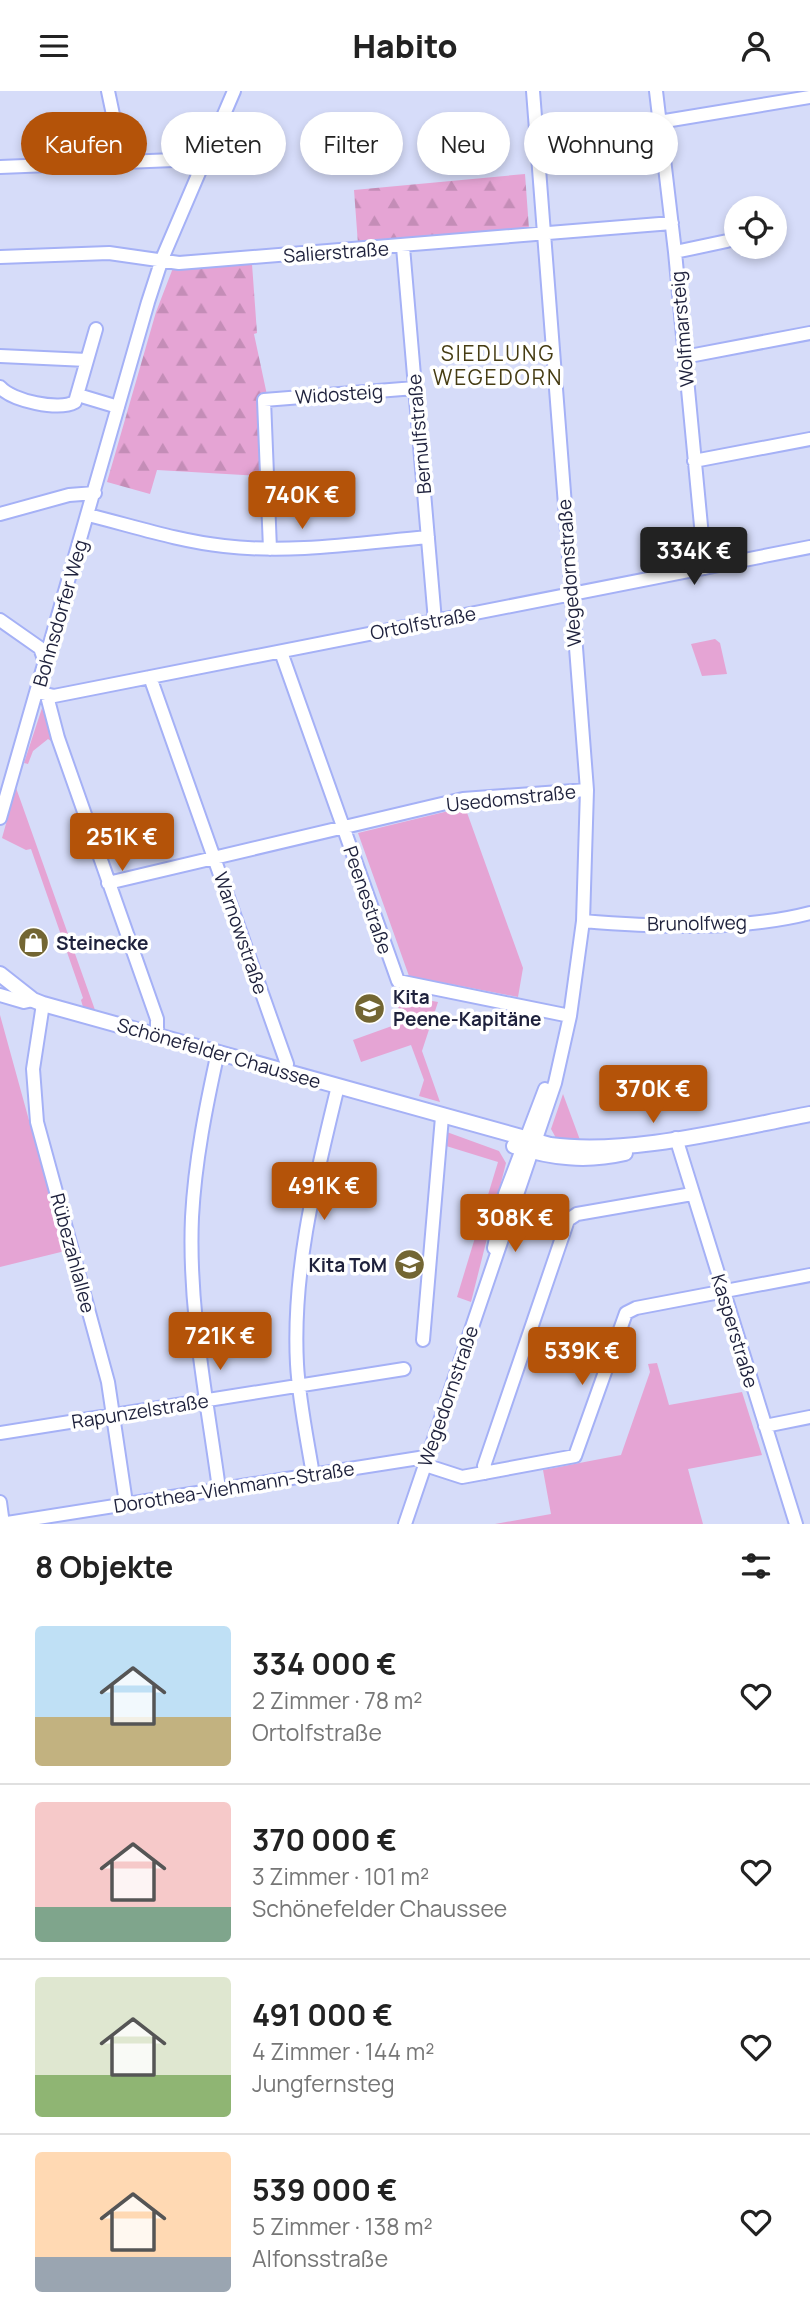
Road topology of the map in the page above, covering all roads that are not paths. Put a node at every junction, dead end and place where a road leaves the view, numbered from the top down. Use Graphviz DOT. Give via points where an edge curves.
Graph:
graph roads {
  1 [pos="107,91"];
  2 [pos="234,91"];
  3 [pos="533,91"];
  4 [pos="656,91"];
  5 [pos="810,97"];
  6 [pos="112,112"];
  7 [pos="226,112"];
  8 [pos="658,112"];
  9 [pos="678,119"];
  10 [pos="21,166"];
  11 [pos="0,167"];
  12 [pos="200,175"];
  13 [pos="666,175"];
  14 [pos="672,223"];
  15 [pos="545,234"];
  16 [pos="724,242"];
  17 [pos="403,247"];
  18 [pos="676,252"];
  19 [pos="0,257"];
  20 [pos="162,259"];
  21 [pos="96,329"];
  22 [pos="810,333"];
  23 [pos="0,356"];
  24 [pos="684,357"];
  25 [pos="87,360"];
  26 [pos="0,387"];
  27 [pos="415,388"];
  28 [pos="78,395"];
  29 [pos="118,407"];
  30 [pos="810,439"];
  31 [pos="694,461"];
  32 [pos="95,493"];
  33 [pos="0,514"];
  34 [pos="88,515"];
  35 [pos="428,537"];
  36 [pos="270,549"];
  37 [pos="810,549"];
  38 [pos="705,568"];
  39 [pos="571,594"];
  40 [pos="0,620"];
  41 [pos="435,621"];
  42 [pos="281,652"];
  43 [pos="45,663"];
  44 [pos="150,677"];
  45 [pos="42,694"];
  46 [pos="587,790"];
  47 [pos="0,818"];
  48 [pos="343,828"];
  49 [pos="215,859"];
  50 [pos="108,883"];
  51 [pos="810,913"];
  52 [pos="583,921"];
  53 [pos="2,981"];
  54 [pos="0,995"];
  55 [pos="38,1002"];
  56 [pos="570,1016"];
  57 [pos="157,1036"];
  58 [pos="218,1052"];
  59 [pos="285,1070"];
  60 [pos="338,1086"];
  61 [pos="810,1114"];
  62 [pos="444,1117"];
  63 [pos="676,1138"];
  64 [pos="529,1146"];
  65 [pos="692,1194"];
  66 [pos="810,1275"];
  67 [pos="723,1292"];
  68 [pos="423,1340"];
  69 [pos="404,1369"];
  70 [pos="299,1386"];
  71 [pos="207,1401"];
  72 [pos="113,1416"];
  73 [pos="810,1417"];
  74 [pos="765,1426"];
  75 [pos="0,1433"];
  76 [pos="426,1463"];
  77 [pos="485,1473"];
  78 [pos="313,1475"];
  79 [pos="219,1489"];
  80 [pos="0,1502"];
  81 [pos="126,1503"];
  82 [pos="2,1524"];
  83 [pos="405,1524"];
  84 [pos="796,1524"];
  1 -- 6 [label="street"];
  2 -- 7 [label="street, Bohnsdorfer Weg"];
  3 -- 15 [label="street, Wegedornstraße"];
  4 -- 8 [label="street, Wolfmarsteig"];
  5 -- 9 [label="street"];
  10 -- 11 [label="street"];
  12 -- 20 [label="street, Bohnsdorfer Weg"];
  13 -- 14 [label="street, Wolfmarsteig"];
  14 -- 15 [label="street, Salierstraße"];
  14 -- 18 [label="street, Wolfmarsteig"];
  15 -- 17 [label="street, Salierstraße"];
  15 -- 39 [label="street, Wegedornstraße"];
  16 -- 18 [label="street"];
  17 -- 20 [label="street, Salierstraße" via="179,263"];
  17 -- 27 [label="street, Bernulfstraße"];
  18 -- 24 [label="street, Wolfmarsteig"];
  19 -- 20 [label="street, Salierstraße" via="109,253"];
  20 -- 29 [label="street, Bohnsdorfer Weg"];
  21 -- 25 [label="street"];
  22 -- 24 [label="street"];
  23 -- 25 [label="street"];
  24 -- 31 [label="street, Wolfmarsteig"];
  25 -- 28 [label="street"];
  26 -- 28 [label="street" via="18,400 67,406"];
  27 -- 35 [label="street, Bernulfstraße"];
  27 -- 36 [label="street, Widosteig" via="264,400"];
  28 -- 29 [label="street"];
  29 -- 32 [label="street, Bohnsdorfer Weg"];
  30 -- 31 [label="street"];
  31 -- 38 [label="street, Wolfmarsteig"];
  32 -- 33 [label="street" via="69,495"];
  32 -- 34 [label="street, Bohnsdorfer Weg"];
  34 -- 36 [label="street" via="198,543"];
  34 -- 43 [label="street, Bohnsdorfer Weg"];
  35 -- 36 [label="street"];
  35 -- 41 [label="street, Bernulfstraße"];
  37 -- 38 [label="street, Ortolfstraße"];
  38 -- 39 [label="street, Ortolfstraße"];
  39 -- 41 [label="street, Ortolfstraße"];
  39 -- 46 [label="street, Wegedornstraße"];
  40 -- 43 [label="street" via="40,648"];
  41 -- 42 [label="street, Ortolfstraße"];
  42 -- 44 [label="street, Ortolfstraße"];
  42 -- 48 [label="street, Peenestraße"];
  43 -- 45 [label="street, Bohnsdorfer Weg"];
  44 -- 45 [label="street, Ortolfstraße"];
  44 -- 49 [label="street, Warnowstraße"];
  45 -- 47 [label="street, Bohnsdorfer Weg"];
  45 -- 50 [label="street"];
  46 -- 48 [label="street, Usedomstraße" via="463,799"];
  46 -- 52 [label="street, Wegedornstraße"];
  48 -- 49 [label="street, Usedomstraße"];
  48 -- 56 [label="street, Peenestraße" via="398,981"];
  49 -- 50 [label="street, Usedomstraße"];
  49 -- 59 [label="street, Warnowstraße"];
  50 -- 57 [label="street" via="157,1019"];
  51 -- 52 [label="street, Brunolfweg" via="740,923"];
  52 -- 56 [label="street, Wegedornstraße"];
  53 -- 55 [label="main road, Schönefelder Chaussee"];
  54 -- 55 [label="street"];
  55 -- 57 [label="main road, Schönefelder Chaussee"];
  55 -- 72 [label="street, Rübezahlallee" via="33,1069 37,1122 108,1382"];
  56 -- 64 [label="street, Wegedornstraße"];
  57 -- 58 [label="main road, Schönefelder Chaussee"];
  58 -- 59 [label="main road, Schönefelder Chaussee"];
  58 -- 71 [label="street" via="201,1132 192,1216 194,1297"];
  59 -- 60 [label="main road, Schönefelder Chaussee"];
  60 -- 62 [label="main road, Schönefelder Chaussee"];
  60 -- 70 [label="street" via="317,1167 302,1254"];
  61 -- 63 [label="main road, Schönefelder Chaussee"];
  62 -- 64 [label="main road, Schönefelder Chaussee" via="472,1132"];
  62 -- 68 [label="street"];
  63 -- 64 [label="main road, Schönefelder Chaussee" via="635,1146"];
  63 -- 65 [label="street, Kasperstraße"];
  64 -- 76 [label="street, Wegedornstraße" via="503,1201 491,1269"];
  65 -- 67 [label="street, Kasperstraße"];
  65 -- 77 [label="street" via="577,1214 569,1220"];
  66 -- 67 [label="street"];
  67 -- 74 [label="street, Kasperstraße"];
  67 -- 77 [label="street, Dorothea-Viehmann-Straße" via="626,1313 578,1453"];
  69 -- 70 [label="street, Rapunzelstraße"];
  70 -- 71 [label="street, Rapunzelstraße"];
  70 -- 78 [label="street"];
  71 -- 72 [label="street, Rapunzelstraße"];
  71 -- 79 [label="street"];
  72 -- 75 [label="street, Rapunzelstraße"];
  72 -- 81 [label="street, Rübezahlallee"];
  73 -- 74 [label="street"];
  74 -- 84 [label="street, Kasperstraße"];
  76 -- 77 [label="street, Dorothea-Viehmann-Straße" via="462,1477"];
  76 -- 78 [label="street, Dorothea-Viehmann-Straße" via="419,1458"];
  76 -- 83 [label="street, Wegedornstraße"];
  78 -- 79 [label="street, Dorothea-Viehmann-Straße"];
  79 -- 81 [label="street, Dorothea-Viehmann-Straße"];
  80 -- 82 [label="street"];
  81 -- 82 [label="street, Dorothea-Viehmann-Straße"];
}
